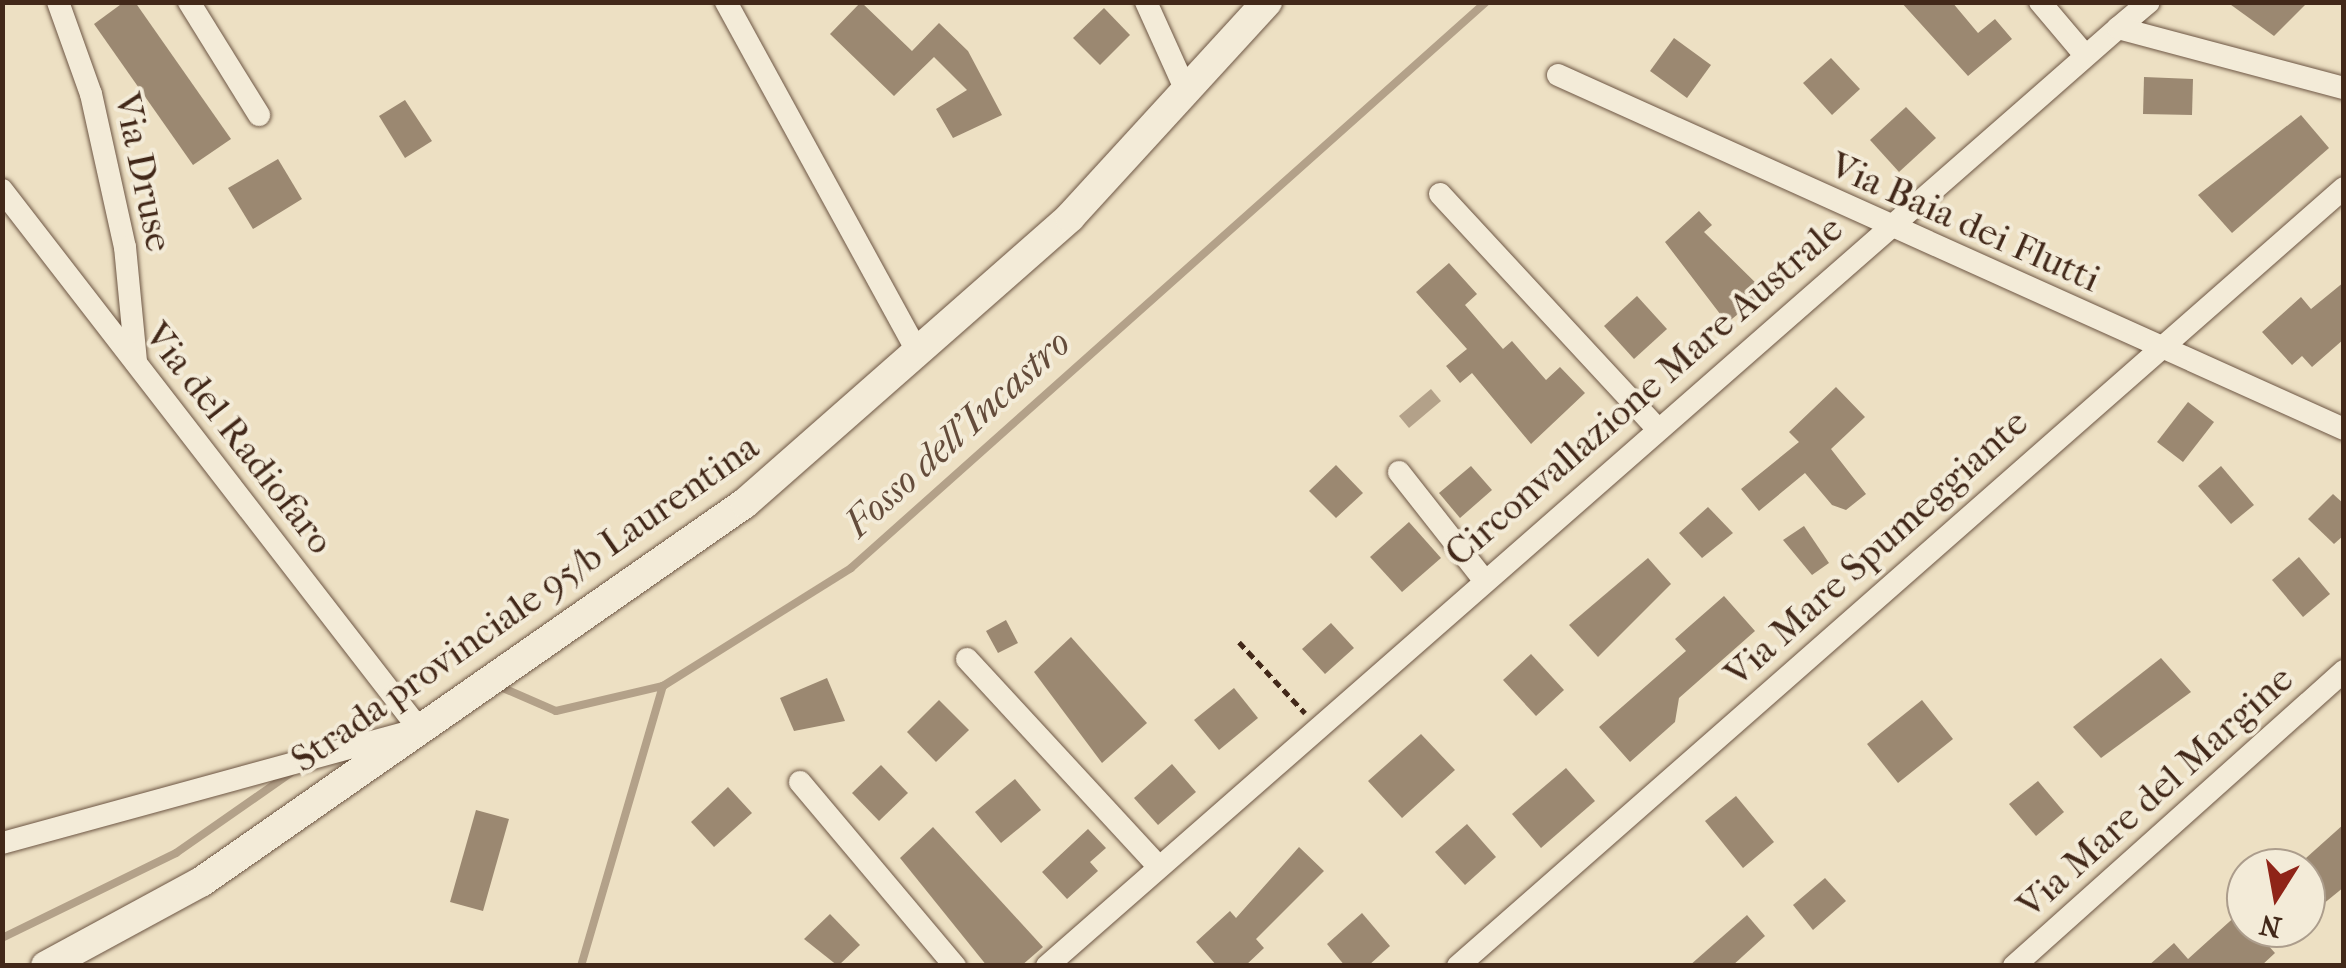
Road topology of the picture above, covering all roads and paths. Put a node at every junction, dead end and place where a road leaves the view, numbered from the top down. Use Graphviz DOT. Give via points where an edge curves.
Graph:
graph roads {
  1 [pos="58,2"];
  2 [pos="188,2"];
  3 [pos="726,2"];
  4 [pos="1146,2"];
  5 [pos="1267,2"];
  6 [pos="2040,2"];
  7 [pos="2149,2"];
  8 [pos="2118,28"];
  9 [pos="2084,54"];
  10 [pos="1558,76"];
  11 [pos="1184,86"];
  12 [pos="2344,88"];
  13 [pos="258,115"];
  14 [pos="2344,188"];
  15 [pos="2,190"];
  16 [pos="1440,194"];
  17 [pos="1886,224"];
  18 [pos="2156,347"];
  19 [pos="918,353"];
  20 [pos="136,362"];
  21 [pos="1656,428"];
  22 [pos="2344,429"];
  23 [pos="1399,472"];
  24 [pos="1484,580"];
  25 [pos="1240,642"];
  26 [pos="967,659"];
  27 [pos="2344,670"];
  28 [pos="1318,727"];
  29 [pos="419,729"];
  30 [pos="800,782"];
  31 [pos="2,842"];
  32 [pos="1159,867"];
  33 [pos="46,966"];
  34 [pos="955,966"];
  35 [pos="1047,966"];
  36 [pos="1458,966"];
  37 [pos="2014,966"];
  1 -- 20 [label="street, Via Druse" via="100,130 130,273"];
  2 -- 13 [label="street"];
  3 -- 19 [label="street"];
  4 -- 11 [label="street"];
  5 -- 11 [label="main road, Strada provinciale 95/b Laurentina"];
  6 -- 9 [label="street"];
  7 -- 8 [label="street, Circonvallazione Mare Australe"];
  8 -- 9 [label="street, Circonvallazione Mare Australe"];
  8 -- 12 [label="street"];
  9 -- 17 [label="street, Circonvallazione Mare Australe"];
  10 -- 17 [label="street, Via Baia dei Flutti"];
  11 -- 19 [label="main road, Strada provinciale 95/b Laurentina" via="1070,216"];
  14 -- 18 [label="street, Via Mare Spumeggiante"];
  15 -- 20 [label="street, Via del Radiofaro"];
  16 -- 21 [label="street"];
  17 -- 18 [label="street, Via Baia dei Flutti"];
  17 -- 21 [label="street, Circonvallazione Mare Australe"];
  18 -- 22 [label="street, Via Baia dei Flutti"];
  18 -- 36 [label="street, Via Mare Spumeggiante"];
  19 -- 29 [label="main road, Strada provinciale 95/b Laurentina" via="746,503"];
  20 -- 29 [label="street, Via del Radiofaro"];
  21 -- 24 [label="street, Circonvallazione Mare Australe"];
  23 -- 24 [label="street"];
  24 -- 28 [label="street, Circonvallazione Mare Australe"];
  25 -- 28 [label="path"];
  26 -- 32 [label="street"];
  27 -- 37 [label="street, Via Mare del Margine"];
  28 -- 32 [label="street, Circonvallazione Mare Australe"];
  29 -- 31 [label="street"];
  29 -- 33 [label="main road, Strada provinciale 95/b Laurentina" via="201,882"];
  30 -- 34 [label="street"];
  32 -- 35 [label="street, Circonvallazione Mare Australe"];
}
